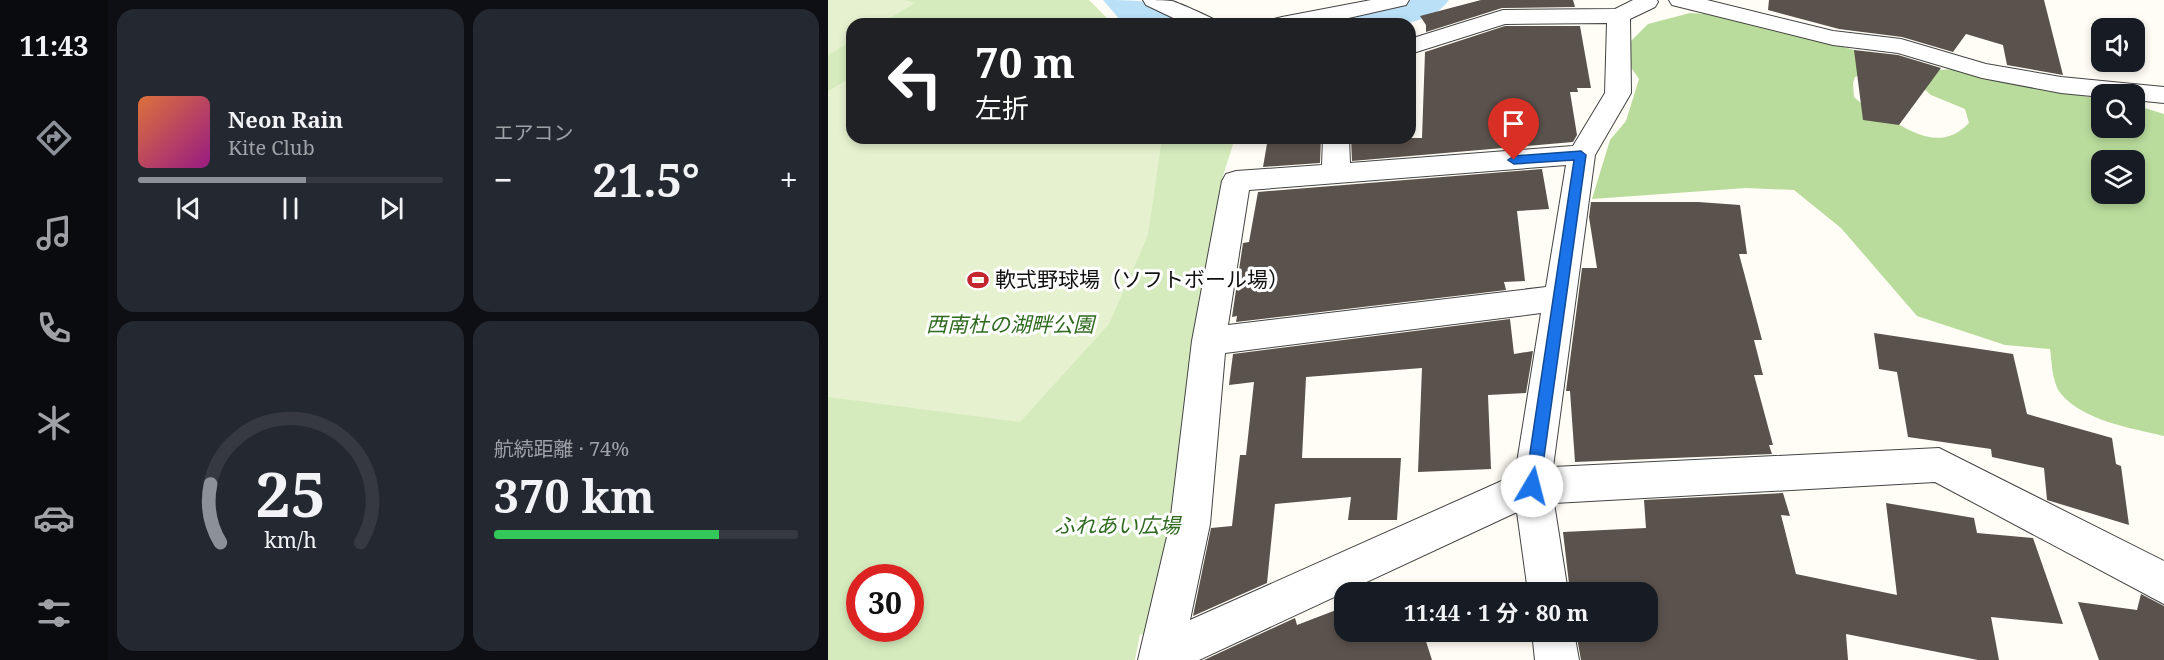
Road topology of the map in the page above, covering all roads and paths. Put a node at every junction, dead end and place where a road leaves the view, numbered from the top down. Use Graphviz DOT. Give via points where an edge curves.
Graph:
graph roads {
  1 [pos="1154,0"];
  2 [pos="1398,0"];
  3 [pos="1680,0"];
  4 [pos="1651,1"];
  5 [pos="1347,7"];
  6 [pos="1619,16"];
  7 [pos="1191,18"];
  8 [pos="1305,18"];
  9 [pos="1416,45"];
  10 [pos="2164,95"];
  11 [pos="1336,144"];
  12 [pos="1581,155"];
  13 [pos="1335,174"];
  14 [pos="1560,298"];
  15 [pos="1209,341"];
  16 [pos="1532,486"];
  17 [pos="1546,582"];
  18 [pos="2164,583"];
  19 [pos="1554,642"];
  20 [pos="1160,658"];
  21 [pos="1557,660"];
  1 -- 7 [label="street"];
  2 -- 5 [label="street"];
  3 -- 10 [label="street" via="1833,38 1901,46 1982,71 2061,85"];
  4 -- 6 [label="street"];
  5 -- 8 [label="street"];
  6 -- 9 [label="street" via="1503,17"];
  6 -- 12 [label="street" via="1618,93"];
  11 -- 13 [label="street"];
  12 -- 13 [label="street"];
  12 -- 14 [label="street"];
  13 -- 15 [label="street" via="1236,181"];
  14 -- 15 [label="street"];
  14 -- 16 [label="street"];
  15 -- 20 [label="street" via="1190,524"];
  16 -- 17 [label="street"];
  16 -- 18 [label="street" via="1939,465"];
  16 -- 20 [label="street"];
  19 -- 21 [label="street"];
}
